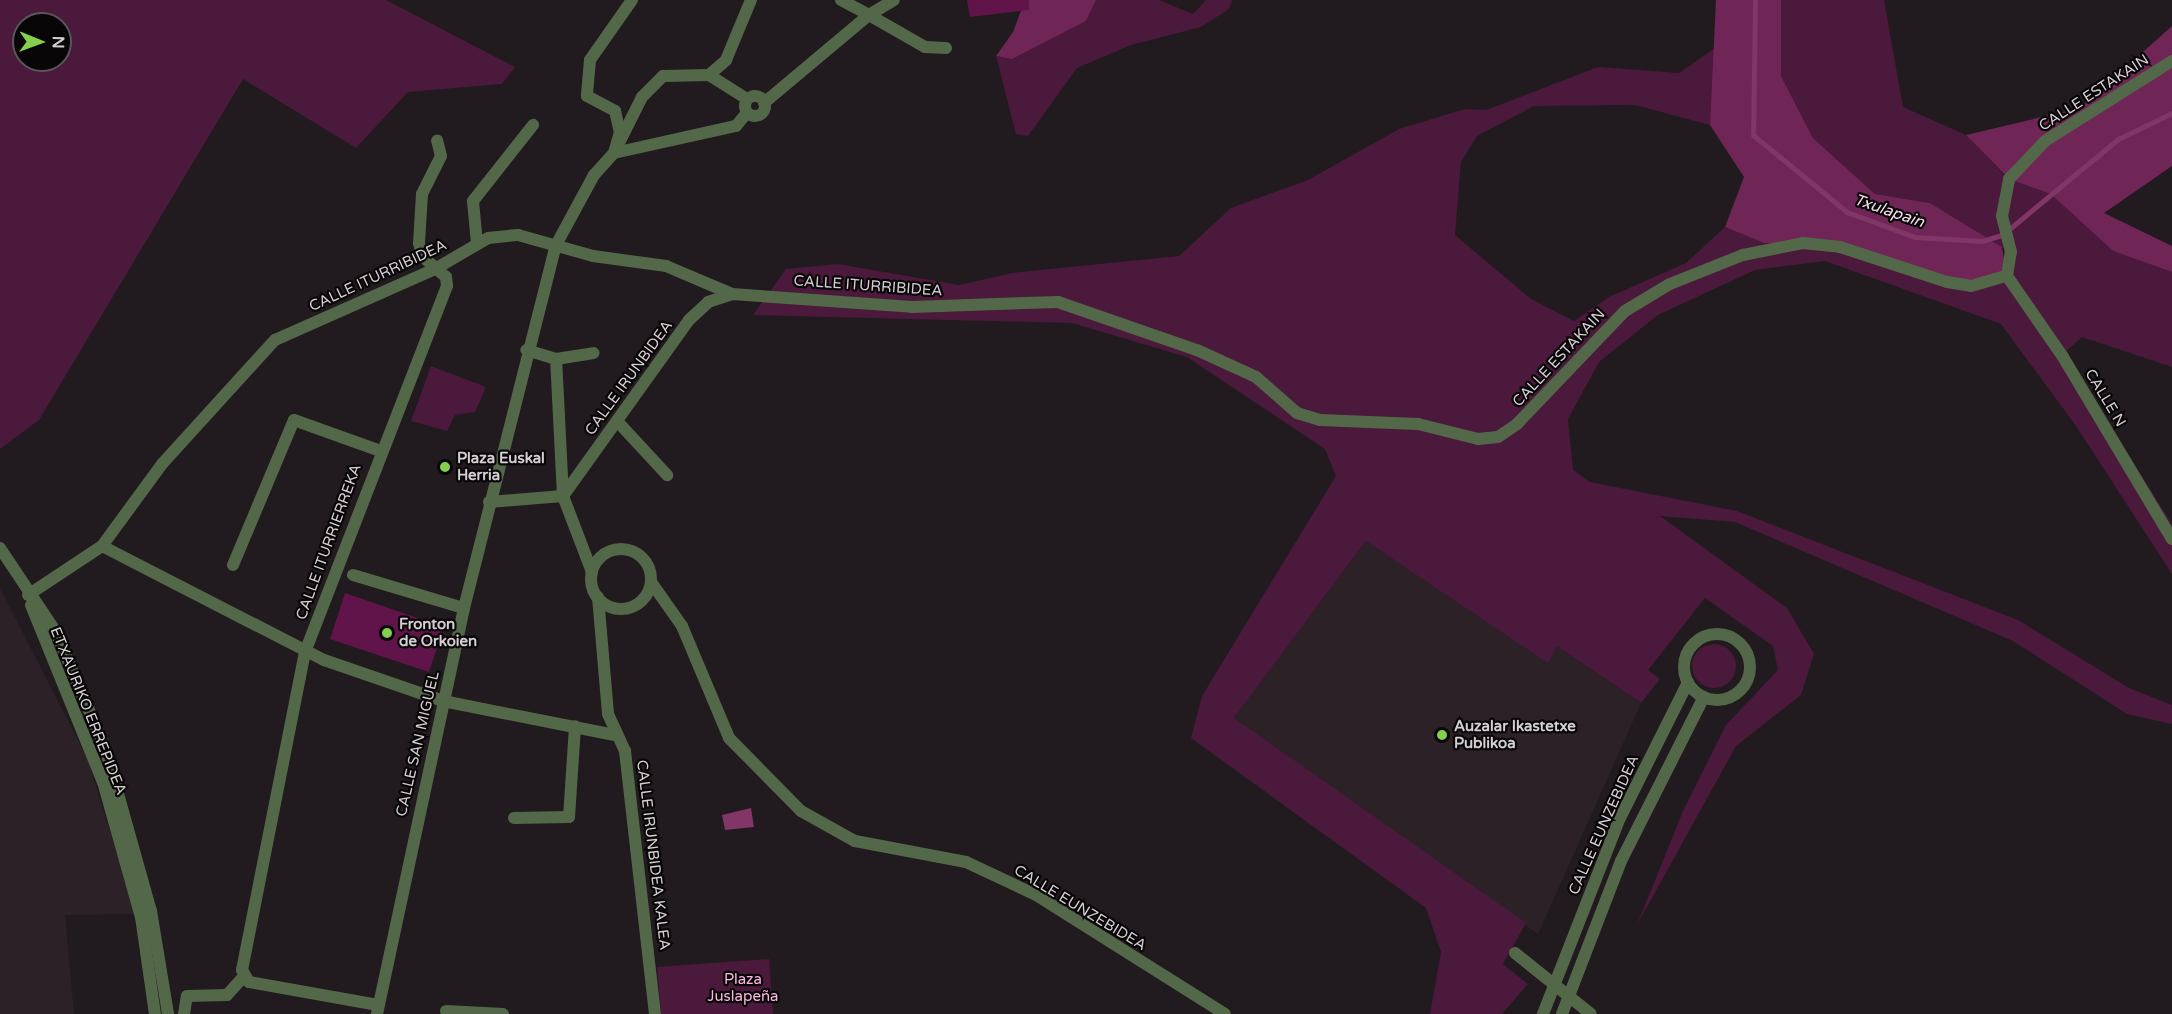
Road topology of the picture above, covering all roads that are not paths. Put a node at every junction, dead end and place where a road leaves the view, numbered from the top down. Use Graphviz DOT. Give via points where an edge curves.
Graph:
graph roads {
  1 [pos="632,0"];
  2 [pos="751,0"];
  3 [pos="841,0"];
  4 [pos="894,0"];
  5 [pos="869,15"];
  6 [pos="946,48"];
  7 [pos="2172,61"];
  8 [pos="710,75"];
  9 [pos="747,99"];
  10 [pos="764,102"];
  11 [pos="747,112"];
  12 [pos="532,125"];
  13 [pos="437,140"];
  14 [pos="614,153"];
  15 [pos="477,244"];
  16 [pos="556,245"];
  17 [pos="435,269"];
  18 [pos="2007,276"];
  19 [pos="732,294"];
  20 [pos="1058,302"];
  21 [pos="526,350"];
  22 [pos="594,353"];
  23 [pos="556,358"];
  24 [pos="617,421"];
  25 [pos="378,450"];
  26 [pos="667,475"];
  27 [pos="563,496"];
  28 [pos="489,502"];
  29 [pos="2172,539"];
  30 [pos="102,546"];
  31 [pos="0,548"];
  32 [pos="233,565"];
  33 [pos="592,572"];
  34 [pos="352,575"];
  35 [pos="651,582"];
  36 [pos="28,595"];
  37 [pos="598,597"];
  38 [pos="464,608"];
  39 [pos="305,652"];
  40 [pos="1688,682"];
  41 [pos="1704,697"];
  42 [pos="443,701"];
  43 [pos="575,726"];
  44 [pos="615,735"];
  45 [pos="514,818"];
  46 [pos="1515,953"];
  47 [pos="243,977"];
  48 [pos="1553,983"];
  49 [pos="1569,996"];
  50 [pos="378,1010"];
  51 [pos="446,1011"];
  52 [pos="155,1014"];
  53 [pos="168,1014"];
  54 [pos="184,1014"];
  55 [pos="491,1014"];
  56 [pos="503,1014"];
  57 [pos="655,1014"];
  58 [pos="1225,1014"];
  59 [pos="1543,1014"];
  60 [pos="1562,1014"];
  61 [pos="1591,1014"];
  1 -- 14 [label="street" via="590,60 587,96 615,111 620,132"];
  2 -- 8 [label="street" via="726,60"];
  3 -- 5 [label="street"];
  4 -- 5 [label="street"];
  5 -- 6 [label="street" via="925,47"];
  5 -- 10 [label="street"];
  7 -- 18 [label="street, CALLE ESTAKAIN" via="2045,141 2008,179 2002,216 2011,252"];
  8 -- 9 [label="street"];
  8 -- 14 [label="street, CALLE SAN MIGUEL" via="663,76 642,97"];
  9 -- 10 [label="street" via="757,96"];
  9 -- 11 [label="street"];
  10 -- 11 [label="street" via="759,114"];
  11 -- 14 [label="street" via="736,126"];
  12 -- 15 [label="street" via="473,201"];
  13 -- 17 [label="street, CALLE ITURRIERREKA" via="441,156 422,194 419,243 422,256"];
  14 -- 16 [label="street, CALLE SAN MIGUEL" via="594,175"];
  15 -- 16 [label="street, CALLE ITURRIBIDEA" via="518,235"];
  15 -- 17 [label="street, CALLE ITURRIBIDEA"];
  16 -- 19 [label="street, CALLE ITURRIBIDEA" via="666,266"];
  16 -- 21 [label="street, CALLE SAN MIGUEL"];
  17 -- 25 [label="street, CALLE ITURRIERREKA" via="446,277 447,286"];
  17 -- 30 [label="street, CALLE ITURRIBIDEA" via="274,340 185,437"];
  18 -- 20 [label="street, CALLE ESTAKAIN" via="1971,286 1947,282 1840,247 1803,243 1743,255 1670,284 1625,311 1517,424 1498,436 1478,439 1418,424 1320,420 1298,413 1246,373"];
  18 -- 29 [label="street, CALLE N" via="2063,357"];
  19 -- 20 [label="street, CALLE ITURRIBIDEA" via="912,308"];
  19 -- 24 [label="street, CALLE IRUNBIDEA" via="708,302 689,320"];
  21 -- 23 [label="street"];
  21 -- 28 [label="street, CALLE SAN MIGUEL"];
  22 -- 23 [label="street"];
  23 -- 27 [label="street"];
  24 -- 26 [label="street"];
  24 -- 27 [label="street, CALLE IRUNBIDEA"];
  25 -- 32 [label="street" via="294,420"];
  25 -- 39 [label="street, CALLE ITURRIERREKA"];
  27 -- 28 [label="street"];
  27 -- 33 [label="street"];
  28 -- 38 [label="street, CALLE SAN MIGUEL"];
  30 -- 36 [label="street, CALLE ITURRIBIDEA"];
  30 -- 39 [label="street"];
  31 -- 36 [label="street, ETXAURIKO ERREPIDEA"];
  33 -- 35 [label="street" via="605,554 627,550 644,560"];
  33 -- 37 [label="street"];
  34 -- 38 [label="street"];
  35 -- 37 [label="street" via="642,601 628,609 611,608"];
  35 -- 58 [label="street, CALLE EUNZEBIDEA" via="682,626 729,738 801,811 855,841 966,862 986,871 1036,895"];
  36 -- 52 [label="street, ETXAURIKO ERREPIDEA" via="103,782 141,916"];
  36 -- 53 [label="street, ETXAURIKO ERREPIDEA" via="56,632 106,751 152,911"];
  37 -- 44 [label="street, CALLE IRUNBIDEA KALEA" via="597,634"];
  38 -- 42 [label="street, CALLE SAN MIGUEL"];
  39 -- 42 [label="street"];
  39 -- 47 [label="street, CALLE ITURRIERREKA"];
  40 -- 41 [label="street"];
  40 -- 41 [label="street, CALLE EUNZEBIDEA" via="1686,656 1697,640 1719,634 1740,642 1750,663 1745,685 1727,698"];
  40 -- 48 [label="street, CALLE EUNZEBIDEA" via="1620,818"];
  41 -- 49 [label="street, CALLE EUNZEBIDEA" via="1621,861"];
  42 -- 43 [label="street"];
  42 -- 50 [label="street, CALLE SAN MIGUEL"];
  43 -- 44 [label="street"];
  43 -- 45 [label="street" via="569,817"];
  44 -- 57 [label="street, CALLE IRUNBIDEA KALEA" via="625,752"];
  46 -- 48 [label="street"];
  47 -- 50 [label="street"];
  47 -- 54 [label="street" via="227,995 187,996"];
  48 -- 49 [label="street"];
  48 -- 59 [label="street, CALLE EUNZEBIDEA"];
  49 -- 60 [label="street, CALLE EUNZEBIDEA"];
  49 -- 61 [label="street"];
  51 -- 55 [label="street"];
  55 -- 56 [label="street"];
}
